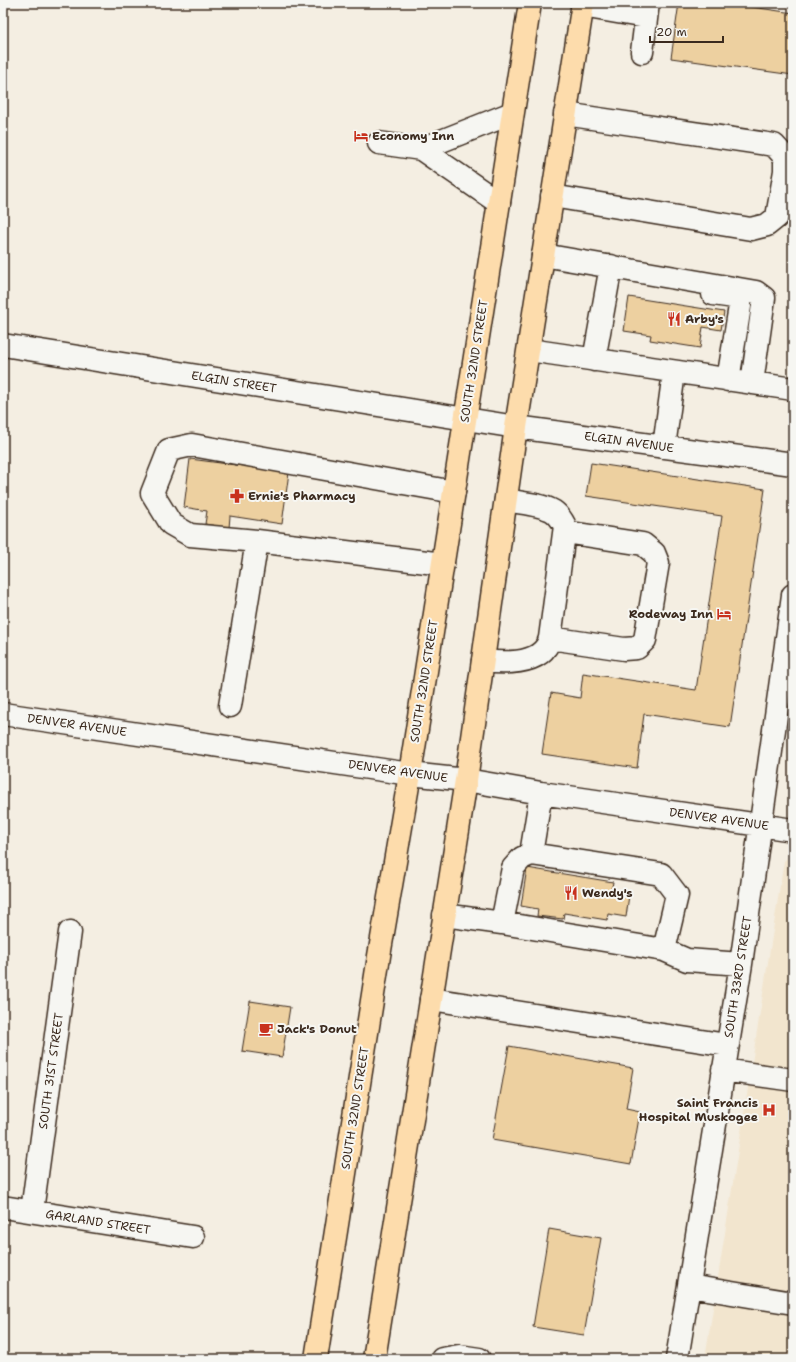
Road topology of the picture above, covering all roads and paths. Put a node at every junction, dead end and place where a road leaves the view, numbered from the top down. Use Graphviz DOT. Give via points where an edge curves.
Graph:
graph roads {
  1 [pos="530,3"];
  2 [pos="582,4"];
  3 [pos="647,10"];
  4 [pos="642,52"];
  5 [pos="512,113"];
  6 [pos="565,114"];
  7 [pos="379,143"];
  8 [pos="421,149"];
  9 [pos="552,196"];
  10 [pos="498,203"];
  11 [pos="543,255"];
  12 [pos="609,272"];
  13 [pos="3,345"];
  14 [pos="529,350"];
  15 [pos="594,360"];
  16 [pos="674,372"];
  17 [pos="728,380"];
  18 [pos="752,383"];
  19 [pos="793,389"];
  20 [pos="465,418"];
  21 [pos="516,427"];
  22 [pos="664,447"];
  23 [pos="793,464"];
  24 [pos="454,492"];
  25 [pos="506,500"];
  26 [pos="565,532"];
  27 [pos="257,540"];
  28 [pos="443,564"];
  29 [pos="793,595"];
  30 [pos="550,638"];
  31 [pos="483,661"];
  32 [pos="230,706"];
  33 [pos="3,714"];
  34 [pos="410,774"];
  35 [pos="466,780"];
  36 [pos="541,793"];
  37 [pos="760,825"];
  38 [pos="793,830"];
  39 [pos="531,854"];
  40 [pos="444,915"];
  41 [pos="502,923"];
  42 [pos="70,932"];
  43 [pos="664,950"];
  44 [pos="741,964"];
  45 [pos="431,999"];
  46 [pos="727,1045"];
  47 [pos="723,1070"];
  48 [pos="793,1080"];
  49 [pos="3,1207"];
  50 [pos="32,1211"];
  51 [pos="192,1237"];
  52 [pos="689,1286"];
  53 [pos="793,1303"];
  54 [pos="316,1359"];
  55 [pos="378,1359"];
  56 [pos="442,1359"];
  57 [pos="479,1359"];
  58 [pos="677,1359"];
  1 -- 5 [label="highway, SOUTH 32ND STREET"];
  2 -- 3 [label="street"];
  2 -- 6 [label="highway"];
  3 -- 4 [label="street"];
  5 -- 8 [label="street"];
  5 -- 10 [label="highway, SOUTH 32ND STREET"];
  6 -- 9 [label="highway"];
  6 -- 9 [label="street" via="774,145 785,157 785,171 777,217 767,225 751,229"];
  7 -- 8 [label="street"];
  8 -- 10 [label="street"];
  9 -- 11 [label="highway"];
  10 -- 20 [label="highway, SOUTH 32ND STREET"];
  11 -- 12 [label="street"];
  11 -- 14 [label="highway"];
  12 -- 15 [label="street"];
  12 -- 17 [label="street" via="734,297 740,306"];
  12 -- 18 [label="street" via="756,292 764,298"];
  13 -- 20 [label="street, ELGIN STREET"];
  14 -- 15 [label="street"];
  14 -- 21 [label="highway"];
  15 -- 16 [label="street"];
  16 -- 17 [label="street"];
  16 -- 22 [label="street"];
  17 -- 18 [label="street"];
  18 -- 19 [label="street"];
  20 -- 21 [label="street, ELGIN AVENUE"];
  20 -- 24 [label="highway, SOUTH 32ND STREET"];
  21 -- 22 [label="street, ELGIN AVENUE"];
  21 -- 25 [label="highway"];
  22 -- 23 [label="street, ELGIN AVENUE"];
  24 -- 27 [label="street" via="192,445 169,450 152,492 171,524 190,535"];
  24 -- 28 [label="highway, SOUTH 32ND STREET"];
  25 -- 26 [label="street" via="545,507 560,518 565,526"];
  25 -- 31 [label="highway"];
  26 -- 30 [label="street"];
  26 -- 30 [label="street" via="643,544 654,553 658,563 645,640 637,648 624,649"];
  27 -- 28 [label="street"];
  27 -- 32 [label="street"];
  28 -- 34 [label="highway, SOUTH 32ND STREET"];
  29 -- 37 [label="street, SOUTH 33RD STREET"];
  30 -- 31 [label="street" via="546,648 521,661"];
  31 -- 35 [label="highway"];
  33 -- 34 [label="street, DENVER AVENUE"];
  34 -- 35 [label="street, DENVER AVENUE"];
  34 -- 54 [label="highway, SOUTH 32ND STREET"];
  35 -- 36 [label="street, DENVER AVENUE"];
  35 -- 40 [label="highway"];
  36 -- 37 [label="street, DENVER AVENUE"];
  36 -- 39 [label="street"];
  37 -- 38 [label="street, DENVER AVENUE"];
  37 -- 44 [label="street, SOUTH 33RD STREET"];
  39 -- 41 [label="street" via="522,858 514,868"];
  39 -- 43 [label="street" via="661,874 677,895"];
  40 -- 41 [label="street"];
  40 -- 45 [label="highway"];
  41 -- 43 [label="street"];
  42 -- 50 [label="street, SOUTH 31ST STREET"];
  43 -- 44 [label="street" via="687,960"];
  44 -- 46 [label="street, SOUTH 33RD STREET"];
  45 -- 46 [label="street"];
  45 -- 55 [label="highway"];
  46 -- 47 [label="street, SOUTH 33RD STREET"];
  47 -- 48 [label="street"];
  47 -- 52 [label="street, SOUTH 33RD STREET"];
  49 -- 50 [label="street, GARLAND STREET"];
  50 -- 51 [label="street, GARLAND STREET"];
  52 -- 53 [label="street"];
  52 -- 58 [label="street, SOUTH 33RD STREET"];
  56 -- 57 [label="street" via="459,1356"];
}
